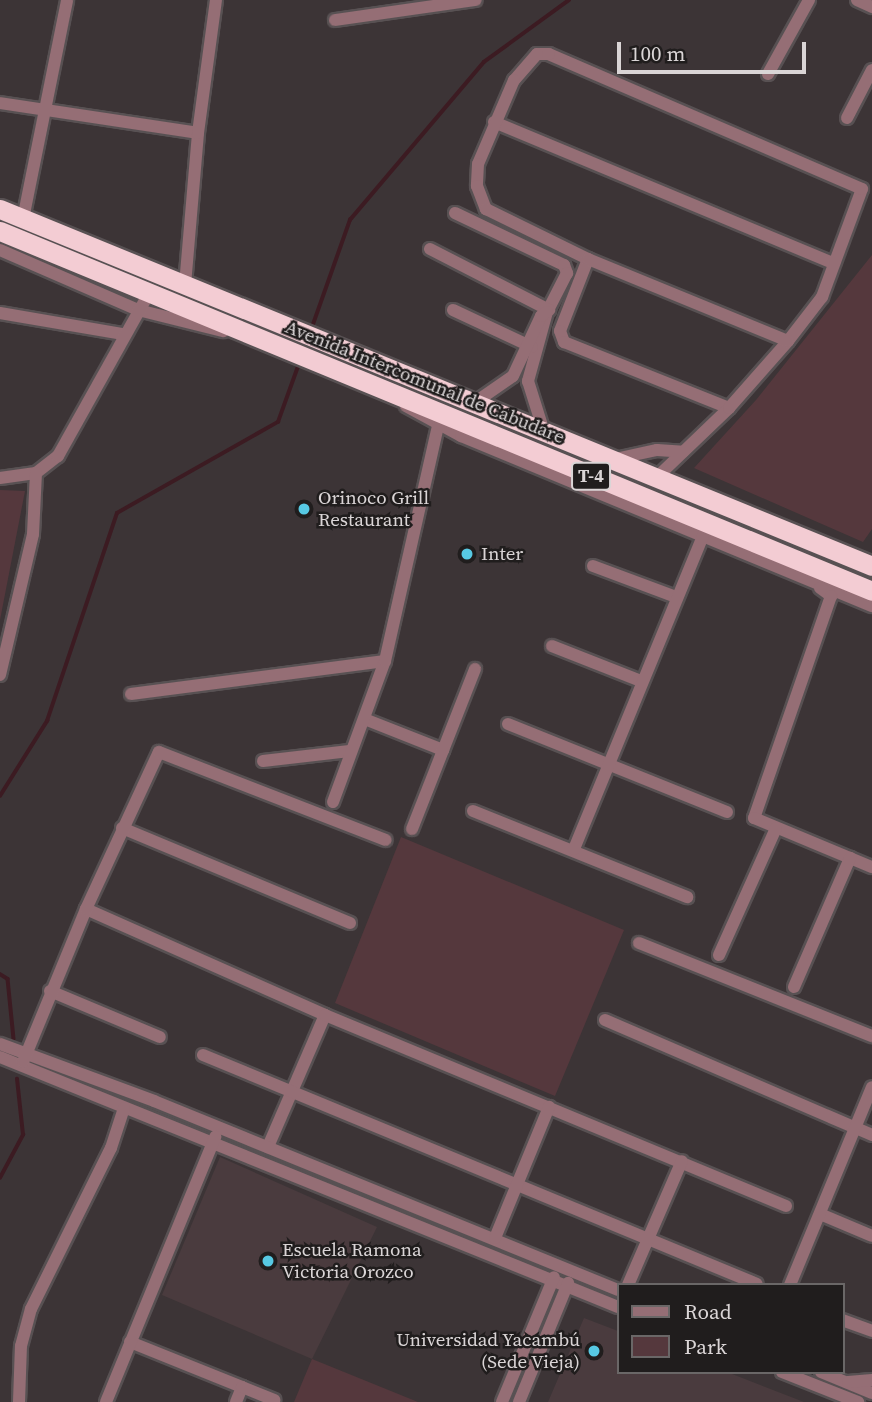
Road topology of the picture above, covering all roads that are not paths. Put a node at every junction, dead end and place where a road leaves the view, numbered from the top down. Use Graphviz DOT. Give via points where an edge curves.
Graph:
graph roads {
  1 [pos="66,0"];
  2 [pos="216,0"];
  3 [pos="476,0"];
  4 [pos="809,0"];
  5 [pos="858,0"];
  6 [pos="872,7"];
  7 [pos="335,20"];
  8 [pos="872,70"];
  9 [pos="768,74"];
  10 [pos="0,103"];
  11 [pos="45,110"];
  12 [pos="847,118"];
  13 [pos="494,122"];
  14 [pos="198,133"];
  15 [pos="0,209"];
  16 [pos="455,213"];
  17 [pos="23,219"];
  18 [pos="0,231"];
  19 [pos="430,249"];
  20 [pos="0,250"];
  21 [pos="588,259"];
  22 [pos="833,263"];
  23 [pos="185,285"];
  24 [pos="143,302"];
  25 [pos="453,310"];
  26 [pos="548,312"];
  27 [pos="0,313"];
  28 [pos="123,334"];
  29 [pos="788,341"];
  30 [pos="533,347"];
  31 [pos="513,376"];
  32 [pos="528,382"];
  33 [pos="366,384"];
  34 [pos="474,403"];
  35 [pos="729,408"];
  36 [pos="438,425"];
  37 [pos="544,432"];
  38 [pos="683,452"];
  39 [pos="612,460"];
  40 [pos="36,473"];
  41 [pos="0,478"];
  42 [pos="656,478"];
  43 [pos="673,509"];
  44 [pos="701,539"];
  45 [pos="593,566"];
  46 [pos="872,566"];
  47 [pos="872,590"];
  48 [pos="676,597"];
  49 [pos="872,606"];
  50 [pos="552,646"];
  51 [pos="386,661"];
  52 [pos="475,669"];
  53 [pos="0,675"];
  54 [pos="641,681"];
  55 [pos="131,694"];
  56 [pos="367,720"];
  57 [pos="508,724"];
  58 [pos="443,750"];
  59 [pos="349,751"];
  60 [pos="263,761"];
  61 [pos="609,766"];
  62 [pos="333,802"];
  63 [pos="473,811"];
  64 [pos="727,811"];
  65 [pos="122,828"];
  66 [pos="776,828"];
  67 [pos="412,829"];
  68 [pos="386,840"];
  69 [pos="574,849"];
  70 [pos="850,858"];
  71 [pos="872,867"];
  72 [pos="687,897"];
  73 [pos="86,909"];
  74 [pos="350,923"];
  75 [pos="639,943"];
  76 [pos="719,955"];
  77 [pos="794,986"];
  78 [pos="50,991"];
  79 [pos="325,1015"];
  80 [pos="605,1020"];
  81 [pos="872,1036"];
  82 [pos="160,1037"];
  83 [pos="0,1044"];
  84 [pos="203,1055"];
  85 [pos="0,1057"];
  86 [pos="24,1060"];
  87 [pos="872,1087"];
  88 [pos="292,1091"];
  89 [pos="549,1107"];
  90 [pos="124,1108"];
  91 [pos="219,1128"];
  92 [pos="854,1128"];
  93 [pos="872,1135"];
  94 [pos="213,1143"];
  95 [pos="268,1147"];
  96 [pos="682,1161"];
  97 [pos="518,1184"];
  98 [pos="786,1206"];
  99 [pos="820,1214"];
  100 [pos="872,1236"];
  101 [pos="495,1238"];
  102 [pos="646,1238"];
  103 [pos="558,1266"];
  104 [pos="573,1272"];
  105 [pos="552,1281"];
  106 [pos="629,1283"];
  107 [pos="755,1283"];
  108 [pos="791,1283"];
  109 [pos="566,1287"];
  110 [pos="616,1289"];
  111 [pos="616,1306"];
  112 [pos="844,1321"];
  113 [pos="872,1331"];
  114 [pos="130,1342"];
  115 [pos="787,1374"];
  116 [pos="826,1374"];
  117 [pos="872,1380"];
  118 [pos="846,1382"];
  119 [pos="242,1387"];
  120 [pos="872,1393"];
  121 [pos="274,1399"];
  122 [pos="19,1402"];
  123 [pos="106,1402"];
  124 [pos="236,1402"];
  125 [pos="502,1402"];
  126 [pos="519,1402"];
  127 [pos="858,1402"];
  1 -- 11 [label="street"];
  2 -- 14 [label="street"];
  3 -- 7 [label="street"];
  4 -- 9 [label="street"];
  5 -- 6 [label="street"];
  8 -- 12 [label="street"];
  10 -- 11 [label="street"];
  11 -- 14 [label="street"];
  11 -- 17 [label="street"];
  13 -- 21 [label="street" via="478,164 477,186 486,209"];
  13 -- 22 [label="street"];
  13 -- 22 [label="street" via="514,80 537,54 549,54 860,187 862,193"];
  14 -- 23 [label="street"];
  15 -- 17 [label="highway, Avenida Intercomunal de Cabudare / T-4"];
  16 -- 26 [label="street" via="564,265 567,273"];
  17 -- 23 [label="highway, Avenida Intercomunal de Cabudare / T-4"];
  18 -- 24 [label="highway, Avenida Intercomunal de Cabudare / T-4"];
  19 -- 26 [label="street"];
  20 -- 24 [label="street"];
  21 -- 29 [label="street"];
  21 -- 35 [label="street" via="560,331 564,342"];
  22 -- 29 [label="street" via="822,298"];
  23 -- 34 [label="highway, Avenida Intercomunal de Cabudare / T-4"];
  24 -- 28 [label="street"];
  24 -- 33 [label="highway, Avenida Intercomunal de Cabudare / T-4" via="268,342"];
  25 -- 30 [label="street"];
  26 -- 30 [label="street"];
  27 -- 28 [label="street"];
  28 -- 40 [label="street" via="71,439"];
  29 -- 35 [label="street"];
  30 -- 31 [label="street"];
  30 -- 32 [label="street"];
  31 -- 32 [label="street"];
  31 -- 34 [label="street"];
  32 -- 37 [label="street"];
  33 -- 36 [label="street"];
  33 -- 43 [label="highway, Avenida Intercomunal de Cabudare / T-4"];
  34 -- 37 [label="highway, Avenida Intercomunal de Cabudare / T-4"];
  35 -- 38 [label="street"];
  36 -- 44 [label="street"];
  36 -- 51 [label="street"];
  37 -- 39 [label="highway, Avenida Intercomunal de Cabudare / T-4"];
  38 -- 39 [label="street" via="657,450"];
  38 -- 42 [label="street"];
  39 -- 42 [label="highway, Avenida Intercomunal de Cabudare / T-4"];
  40 -- 41 [label="street"];
  40 -- 53 [label="street" via="33,534"];
  42 -- 46 [label="highway, Avenida Intercomunal de Cabudare / T-4"];
  43 -- 44 [label="highway"];
  43 -- 47 [label="highway, Avenida Intercomunal de Cabudare / T-4"];
  44 -- 48 [label="street"];
  44 -- 49 [label="street"];
  44 -- 66 [label="street" via="830,594 754,813 757,821"];
  45 -- 48 [label="street"];
  48 -- 54 [label="street"];
  50 -- 54 [label="street"];
  51 -- 55 [label="street"];
  51 -- 56 [label="street"];
  52 -- 58 [label="street"];
  54 -- 61 [label="street"];
  56 -- 58 [label="street"];
  56 -- 59 [label="street"];
  57 -- 61 [label="street"];
  58 -- 67 [label="street"];
  59 -- 60 [label="street"];
  59 -- 62 [label="street"];
  61 -- 64 [label="street"];
  61 -- 69 [label="street"];
  63 -- 69 [label="street"];
  65 -- 68 [label="street" via="154,755 163,752"];
  65 -- 73 [label="street"];
  65 -- 74 [label="street"];
  66 -- 70 [label="street"];
  66 -- 76 [label="street"];
  69 -- 72 [label="street"];
  70 -- 71 [label="street"];
  70 -- 77 [label="street"];
  73 -- 78 [label="street"];
  73 -- 79 [label="street"];
  75 -- 81 [label="street"];
  78 -- 82 [label="street"];
  78 -- 86 [label="street"];
  79 -- 88 [label="street"];
  79 -- 89 [label="street"];
  80 -- 92 [label="street"];
  83 -- 86 [label="street"];
  84 -- 88 [label="street"];
  85 -- 86 [label="street"];
  86 -- 90 [label="street"];
  86 -- 91 [label="street"];
  87 -- 92 [label="street"];
  88 -- 95 [label="street"];
  88 -- 97 [label="street"];
  89 -- 96 [label="street"];
  89 -- 97 [label="street"];
  90 -- 94 [label="street"];
  90 -- 122 [label="street" via="111,1148 31,1309 21,1346"];
  91 -- 94 [label="street"];
  91 -- 95 [label="street"];
  92 -- 93 [label="street"];
  92 -- 99 [label="street"];
  94 -- 105 [label="street"];
  94 -- 114 [label="street"];
  95 -- 101 [label="street"];
  96 -- 98 [label="street"];
  96 -- 102 [label="street"];
  97 -- 101 [label="street"];
  97 -- 102 [label="street"];
  99 -- 100 [label="street"];
  99 -- 108 [label="street"];
  101 -- 103 [label="street"];
  102 -- 106 [label="street"];
  102 -- 107 [label="street"];
  103 -- 104 [label="street"];
  103 -- 105 [label="street"];
  104 -- 109 [label="street"];
  104 -- 110 [label="street"];
  105 -- 109 [label="street"];
  105 -- 125 [label="street"];
  109 -- 111 [label="street"];
  109 -- 126 [label="street"];
  112 -- 113 [label="street"];
  114 -- 119 [label="street"];
  114 -- 123 [label="street"];
  115 -- 127 [label="street"];
  116 -- 118 [label="street"];
  117 -- 118 [label="street"];
  118 -- 120 [label="street"];
  119 -- 121 [label="street"];
  119 -- 124 [label="street"];
}
